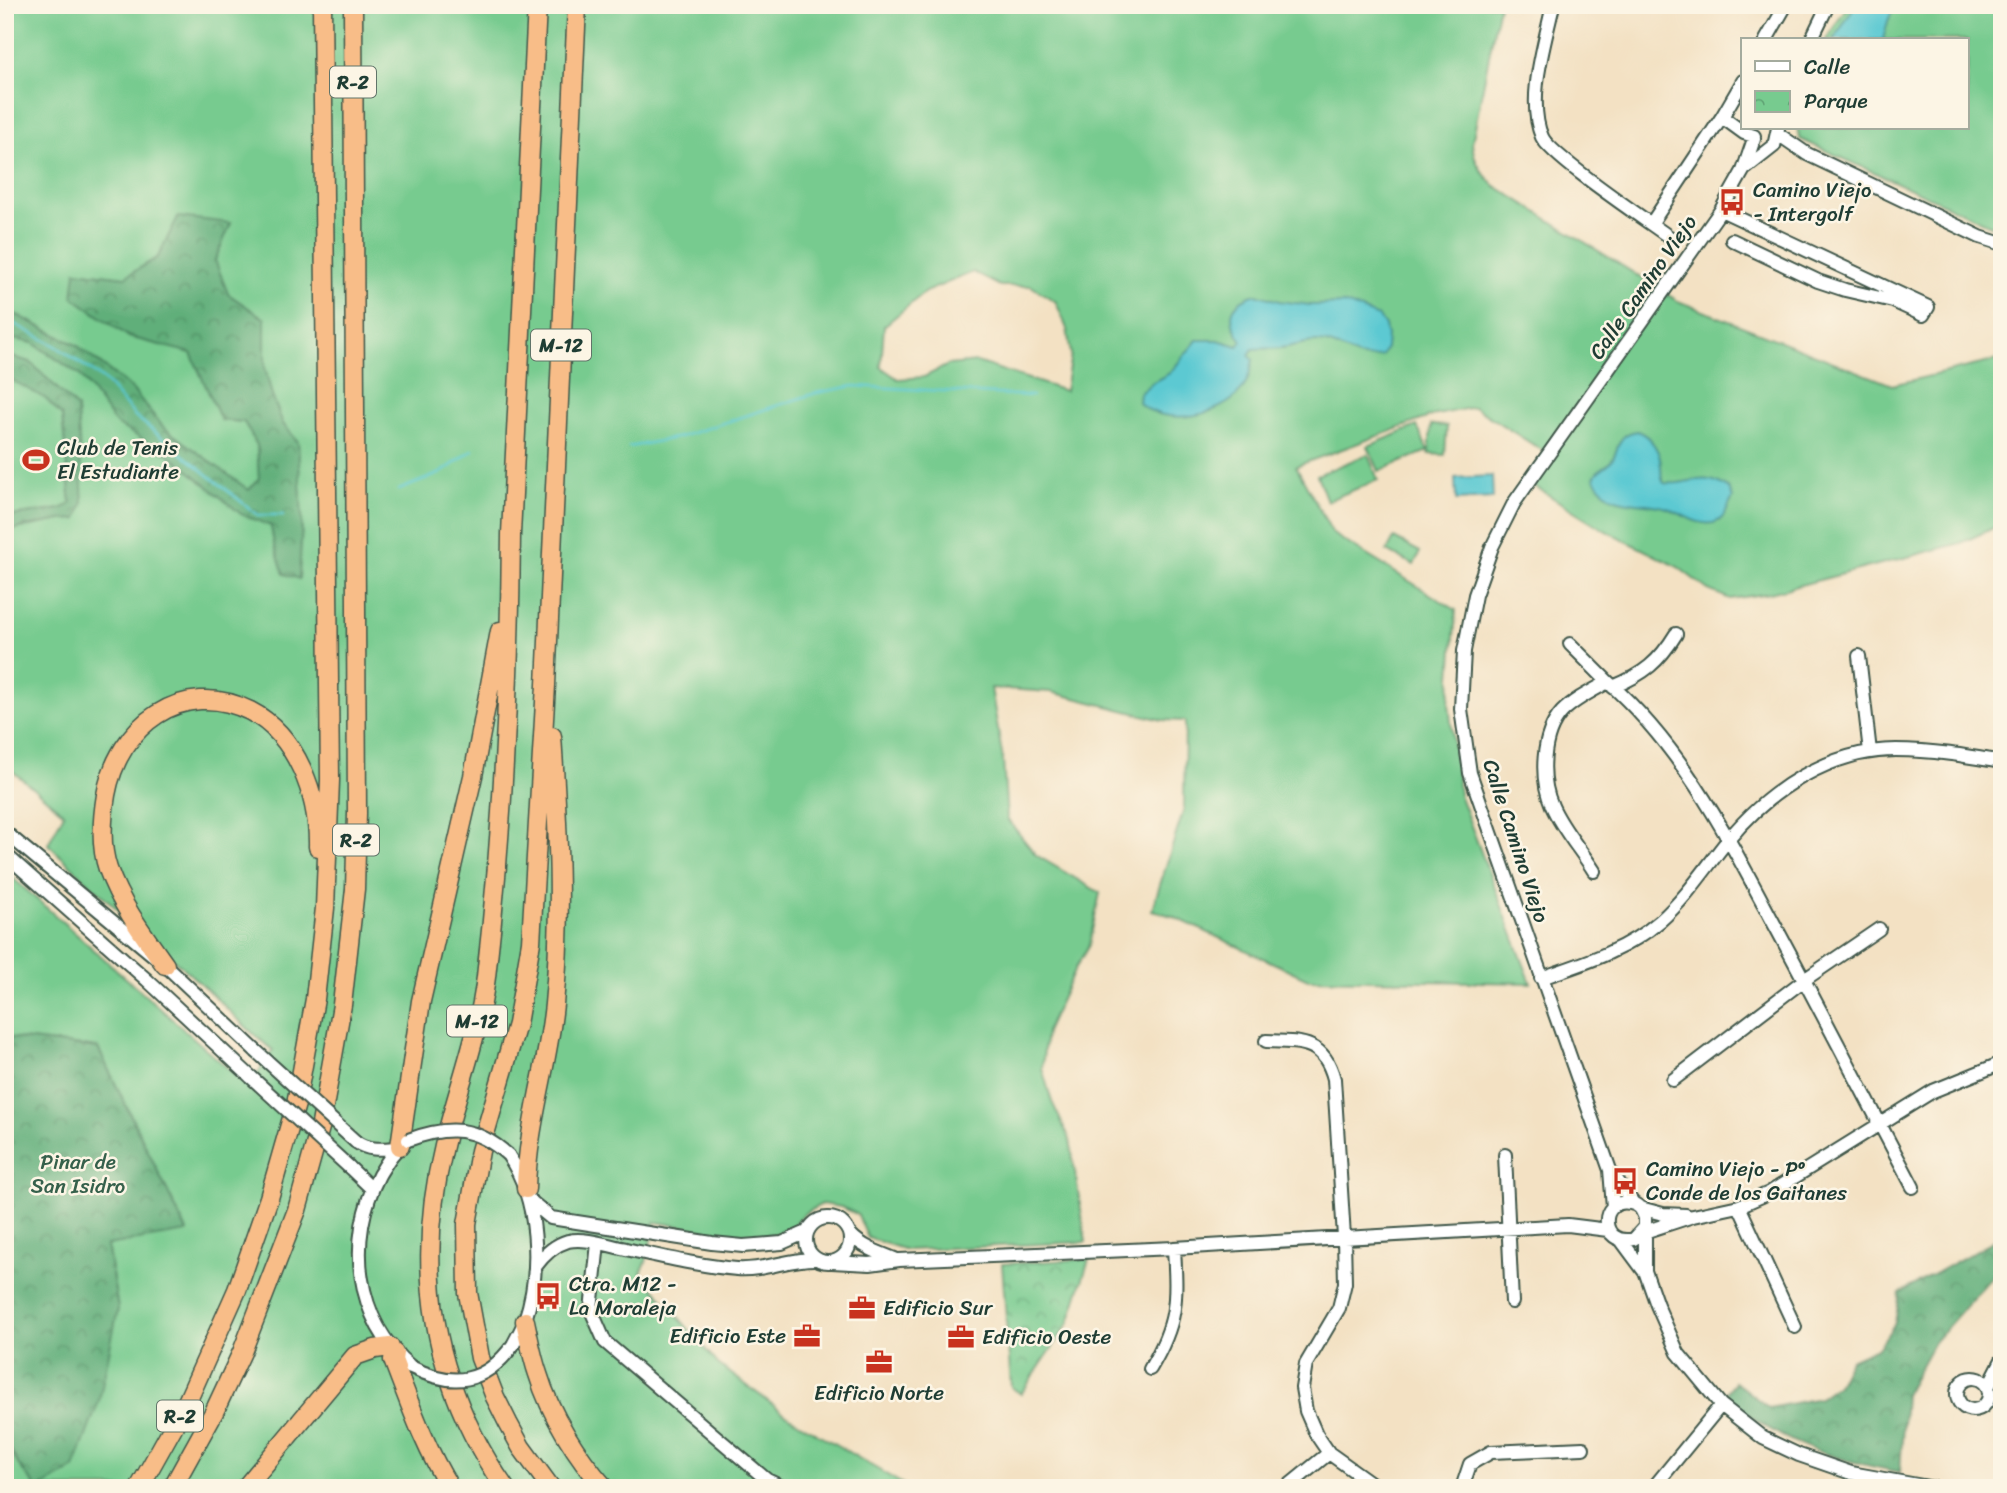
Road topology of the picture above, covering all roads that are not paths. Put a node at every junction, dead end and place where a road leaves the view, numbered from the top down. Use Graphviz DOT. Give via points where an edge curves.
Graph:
graph roads {
  1 [pos="322,5"];
  2 [pos="353,5"];
  3 [pos="537,5"];
  4 [pos="577,5"];
  5 [pos="1553,5"];
  6 [pos="1787,5"];
  7 [pos="1828,5"];
  8 [pos="1767,38"];
  9 [pos="1812,38"];
  10 [pos="1741,84"];
  11 [pos="1732,100"];
  12 [pos="1741,108"];
  13 [pos="1722,117"];
  14 [pos="1741,130"];
  15 [pos="1756,134"];
  16 [pos="1776,135"];
  17 [pos="1743,171"];
  18 [pos="1721,210"];
  19 [pos="1651,224"];
  20 [pos="1672,239"];
  21 [pos="1732,240"];
  22 [pos="2002,244"];
  23 [pos="511,534"];
  24 [pos="1676,634"];
  25 [pos="1570,644"];
  26 [pos="1858,656"];
  27 [pos="1610,684"];
  28 [pos="546,685"];
  29 [pos="1870,752"];
  30 [pos="2002,762"];
  31 [pos="5,832"];
  32 [pos="1728,839"];
  33 [pos="5,854"];
  34 [pos="1594,871"];
  35 [pos="1879,929"];
  36 [pos="164,965"];
  37 [pos="1541,978"];
  38 [pos="1804,980"];
  39 [pos="1266,1041"];
  40 [pos="2002,1063"];
  41 [pos="1673,1080"];
  42 [pos="296,1104"];
  43 [pos="1879,1124"];
  44 [pos="402,1144"];
  45 [pos="1505,1155"];
  46 [pos="1609,1170"];
  47 [pos="1913,1187"];
  48 [pos="372,1189"];
  49 [pos="527,1194"];
  50 [pos="1637,1205"];
  51 [pos="1739,1206"];
  52 [pos="1611,1209"];
  53 [pos="1693,1216"];
  54 [pos="1568,1225"];
  55 [pos="1508,1228"];
  56 [pos="1608,1230"];
  57 [pos="1644,1231"];
  58 [pos="807,1232"];
  59 [pos="850,1234"];
  60 [pos="1345,1237"];
  61 [pos="1621,1240"];
  62 [pos="598,1243"];
  63 [pos="1174,1248"];
  64 [pos="817,1259"];
  65 [pos="899,1260"];
  66 [pos="832,1262"];
  67 [pos="535,1267"];
  68 [pos="1645,1271"];
  69 [pos="1512,1302"];
  70 [pos="525,1321"];
  71 [pos="1796,1327"];
  72 [pos="392,1350"];
  73 [pos="2002,1360"];
  74 [pos="1150,1369"];
  75 [pos="1988,1387"];
  76 [pos="1721,1405"];
  77 [pos="1583,1448"];
  78 [pos="1329,1454"];
  79 [pos="782,1487"];
  80 [pos="139,1488"];
  81 [pos="172,1488"];
  82 [pos="245,1488"];
  83 [pos="450,1488"];
  84 [pos="505,1488"];
  85 [pos="551,1488"];
  86 [pos="605,1488"];
  87 [pos="1286,1488"];
  88 [pos="1378,1488"];
  89 [pos="1462,1488"];
  90 [pos="1653,1488"];
  91 [pos="1934,1488"];
  1 -- 42 [label="highway, R-2" via="330,780 325,908"];
  2 -- 81 [label="highway, R-2" via="357,813 355,889 342,1005 321,1124 297,1210 242,1352"];
  3 -- 23 [label="highway, M-12"];
  4 -- 28 [label="highway, M-12"];
  5 -- 19 [label="street" via="1538,75 1536,108 1543,138 1562,158"];
  6 -- 8 [label="street"];
  7 -- 9 [label="street"];
  10 -- 11 [label="street"];
  11 -- 12 [label="street"];
  11 -- 13 [label="street"];
  13 -- 14 [label="street"];
  13 -- 19 [label="street"];
  15 -- 16 [label="street" via="1760,147"];
  15 -- 17 [label="street, Calle Camino Viejo"];
  16 -- 17 [label="street, Calle Camino Viejo"];
  16 -- 22 [label="street" via="1807,154"];
  17 -- 18 [label="street, Calle Camino Viejo"];
  18 -- 21 [label="street" via="1928,307 1923,316 1893,301 1827,284"];
  18 -- 37 [label="street, Calle Camino Viejo" via="1514,503 1475,595 1464,651 1461,709 1470,773"];
  19 -- 20 [label="street"];
  23 -- 44 [label="highway" via="497,652 421,1001"];
  23 -- 84 [label="highway, M-12" via="499,856 485,981 436,1183 429,1260 441,1356 468,1428"];
  24 -- 27 [label="street" via="1654,664"];
  25 -- 27 [label="street"];
  26 -- 29 [label="street"];
  27 -- 32 [label="street" via="1673,750"];
  27 -- 34 [label="street" via="1575,701 1548,738 1546,780 1553,807"];
  28 -- 49 [label="highway" via="560,872 558,945 554,1006 531,1135"];
  28 -- 85 [label="highway, M-12" via="535,888 524,988 475,1175 466,1258 474,1328 495,1396 521,1447"];
  29 -- 30 [label="street" via="1935,751"];
  29 -- 32 [label="street" via="1819,767 1792,782"];
  31 -- 36 [label="street"];
  32 -- 37 [label="street" via="1660,921 1609,952"];
  32 -- 38 [label="street"];
  33 -- 48 [label="street, bridge"];
  35 -- 38 [label="street"];
  36 -- 42 [label="highway" via="123,904 107,866 103,834 108,780 130,736 150,718 180,704 221,701 252,712 287,743 308,784 316,815 316,917"];
  36 -- 44 [label="street, bridge" via="356,1142 378,1150"];
  37 -- 46 [label="street, Calle Camino Viejo"];
  38 -- 41 [label="street"];
  38 -- 43 [label="street"];
  39 -- 60 [label="street" via="1306,1044 1330,1062"];
  40 -- 43 [label="street" via="1933,1091"];
  42 -- 80 [label="highway, R-2" via="237,1290 187,1402"];
  43 -- 47 [label="street"];
  43 -- 51 [label="street"];
  44 -- 48 [label="street"];
  44 -- 49 [label="street, bridge" via="440,1130 466,1131 493,1142 508,1155"];
  45 -- 55 [label="street"];
  46 -- 50 [label="street, Calle Camino Viejo"];
  46 -- 52 [label="street, Calle Camino Viejo"];
  48 -- 72 [label="street" via="361,1230 363,1285 375,1322"];
  49 -- 58 [label="street" via="551,1218 712,1243 782,1243"];
  49 -- 67 [label="street"];
  50 -- 52 [label="street" via="1620,1202"];
  50 -- 53 [label="street" via="1663,1214"];
  50 -- 57 [label="street" via="1645,1218"];
  51 -- 53 [label="street"];
  51 -- 71 [label="street"];
  52 -- 54 [label="street"];
  52 -- 56 [label="street"];
  53 -- 57 [label="street"];
  54 -- 55 [label="street"];
  54 -- 56 [label="street"];
  55 -- 60 [label="street"];
  55 -- 69 [label="street"];
  56 -- 61 [label="street"];
  57 -- 61 [label="street" via="1634,1239"];
  57 -- 68 [label="street"];
  58 -- 59 [label="street" via="817,1220 833,1217"];
  58 -- 64 [label="street" via="807,1247"];
  59 -- 65 [label="street" via="874,1251"];
  59 -- 66 [label="street" via="848,1252"];
  60 -- 63 [label="street"];
  60 -- 78 [label="street" via="1345,1283 1339,1308 1306,1364 1302,1388 1311,1423"];
  61 -- 68 [label="street"];
  62 -- 64 [label="street" via="740,1269"];
  62 -- 67 [label="street" via="569,1241 544,1255"];
  62 -- 79 [label="street" via="591,1310 605,1342 766,1480"];
  63 -- 65 [label="street"];
  63 -- 74 [label="street" via="1174,1314"];
  64 -- 66 [label="street"];
  65 -- 66 [label="street"];
  67 -- 70 [label="street"];
  68 -- 76 [label="street" via="1678,1353"];
  70 -- 72 [label="street, bridge" via="497,1366 476,1377 432,1377"];
  70 -- 86 [label="highway" via="537,1373 555,1416"];
  72 -- 82 [label="highway" via="375,1349 355,1356"];
  72 -- 83 [label="highway" via="419,1426"];
  73 -- 75 [label="street"];
  76 -- 90 [label="street"];
  76 -- 91 [label="street" via="1763,1438 1799,1455 1851,1473"];
  77 -- 89 [label="street" via="1491,1452 1471,1464"];
  78 -- 87 [label="street"];
  78 -- 88 [label="street"];
}
